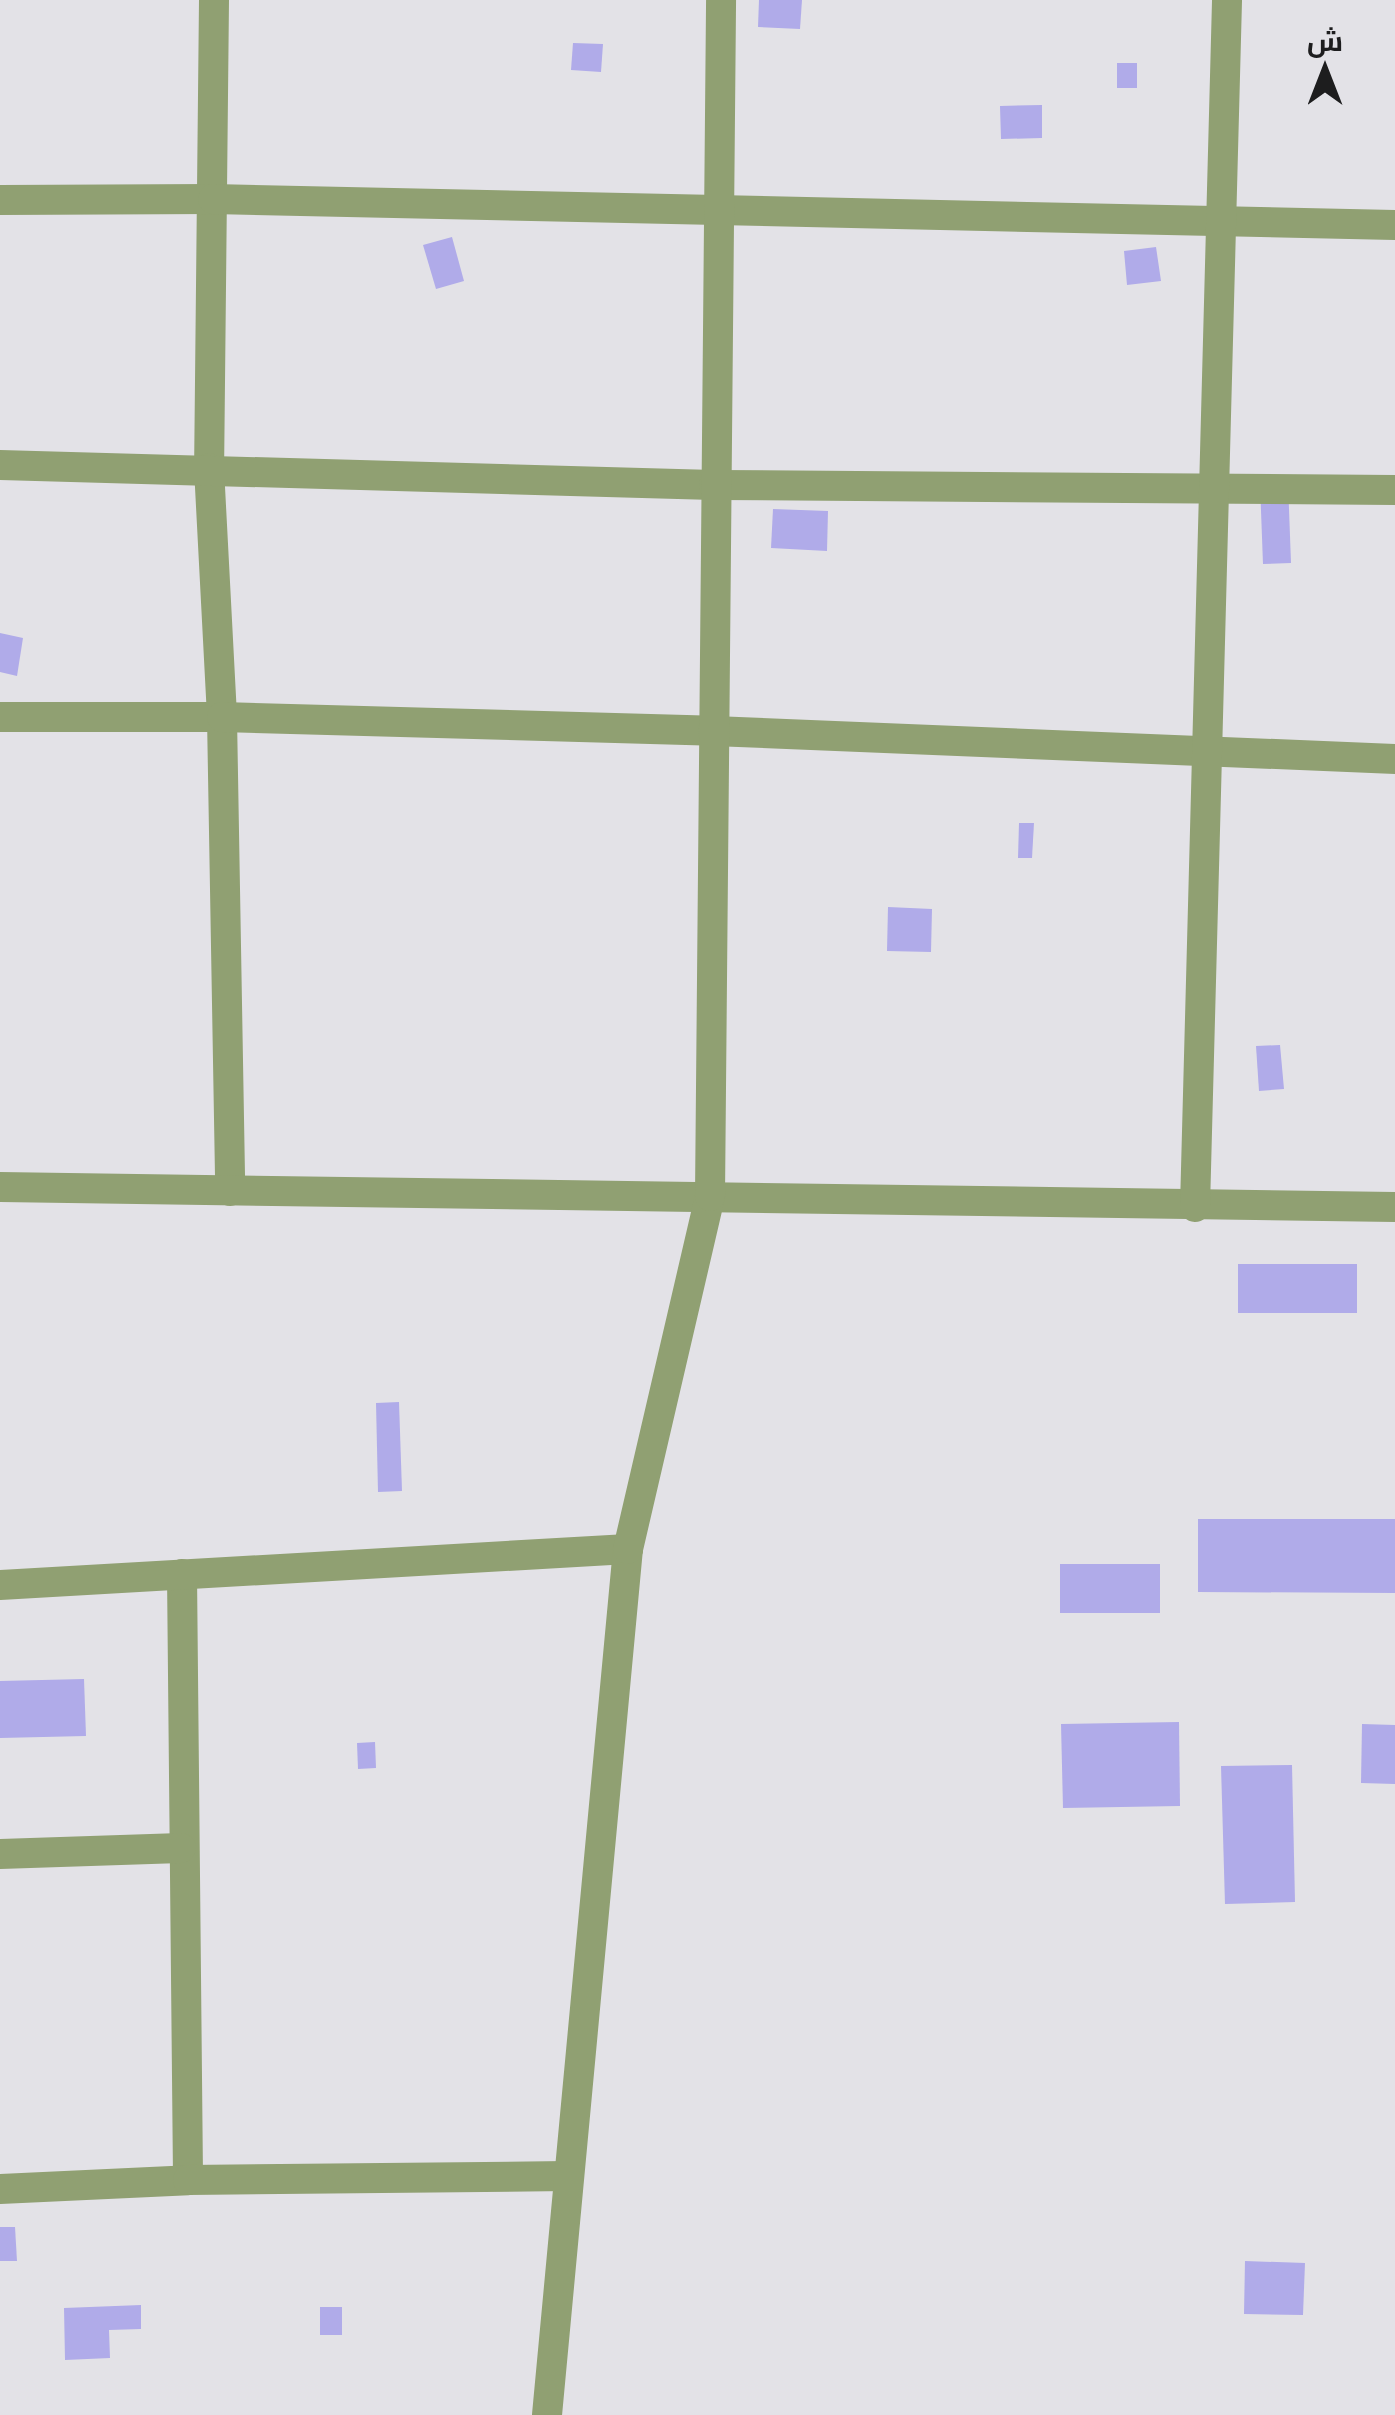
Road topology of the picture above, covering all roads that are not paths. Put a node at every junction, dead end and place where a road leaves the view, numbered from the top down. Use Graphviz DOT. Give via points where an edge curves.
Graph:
graph roads {
  1 [pos="214,0"];
  2 [pos="721,0"];
  3 [pos="1227,0"];
  4 [pos="213,199"];
  5 [pos="0,200"];
  6 [pos="716,213"];
  7 [pos="1224,223"];
  8 [pos="1395,225"];
  9 [pos="0,466"];
  10 [pos="209,468"];
  11 [pos="714,485"];
  12 [pos="1218,489"];
  13 [pos="1395,490"];
  14 [pos="222,716"];
  15 [pos="0,717"];
  16 [pos="713,731"];
  17 [pos="1204,754"];
  18 [pos="1395,759"];
  19 [pos="0,1187"];
  20 [pos="230,1191"];
  21 [pos="710,1196"];
  22 [pos="1195,1207"];
  23 [pos="1395,1207"];
  24 [pos="628,1549"];
  25 [pos="182,1574"];
  26 [pos="0,1585"];
  27 [pos="182,1848"];
  28 [pos="0,1854"];
  29 [pos="567,2176"];
  30 [pos="188,2180"];
  31 [pos="0,2189"];
  32 [pos="548,2415"];
  1 -- 4 [label="street"];
  2 -- 6 [label="street"];
  3 -- 7 [label="street"];
  4 -- 5 [label="street"];
  4 -- 6 [label="street"];
  4 -- 10 [label="street"];
  6 -- 7 [label="street"];
  6 -- 11 [label="street"];
  7 -- 8 [label="street"];
  7 -- 12 [label="street"];
  9 -- 10 [label="street"];
  10 -- 11 [label="street"];
  10 -- 14 [label="street"];
  11 -- 12 [label="street"];
  11 -- 16 [label="street"];
  12 -- 13 [label="street"];
  12 -- 17 [label="street"];
  14 -- 15 [label="street"];
  14 -- 16 [label="street"];
  14 -- 20 [label="street"];
  16 -- 17 [label="street"];
  16 -- 21 [label="street"];
  17 -- 18 [label="street"];
  17 -- 22 [label="street"];
  19 -- 20 [label="street"];
  20 -- 21 [label="street"];
  21 -- 22 [label="street"];
  21 -- 24 [label="street"];
  22 -- 23 [label="street"];
  24 -- 25 [label="street"];
  24 -- 29 [label="street"];
  25 -- 26 [label="street"];
  25 -- 27 [label="street"];
  27 -- 28 [label="street"];
  27 -- 30 [label="street"];
  29 -- 30 [label="street"];
  29 -- 32 [label="street"];
  30 -- 31 [label="street"];
}
